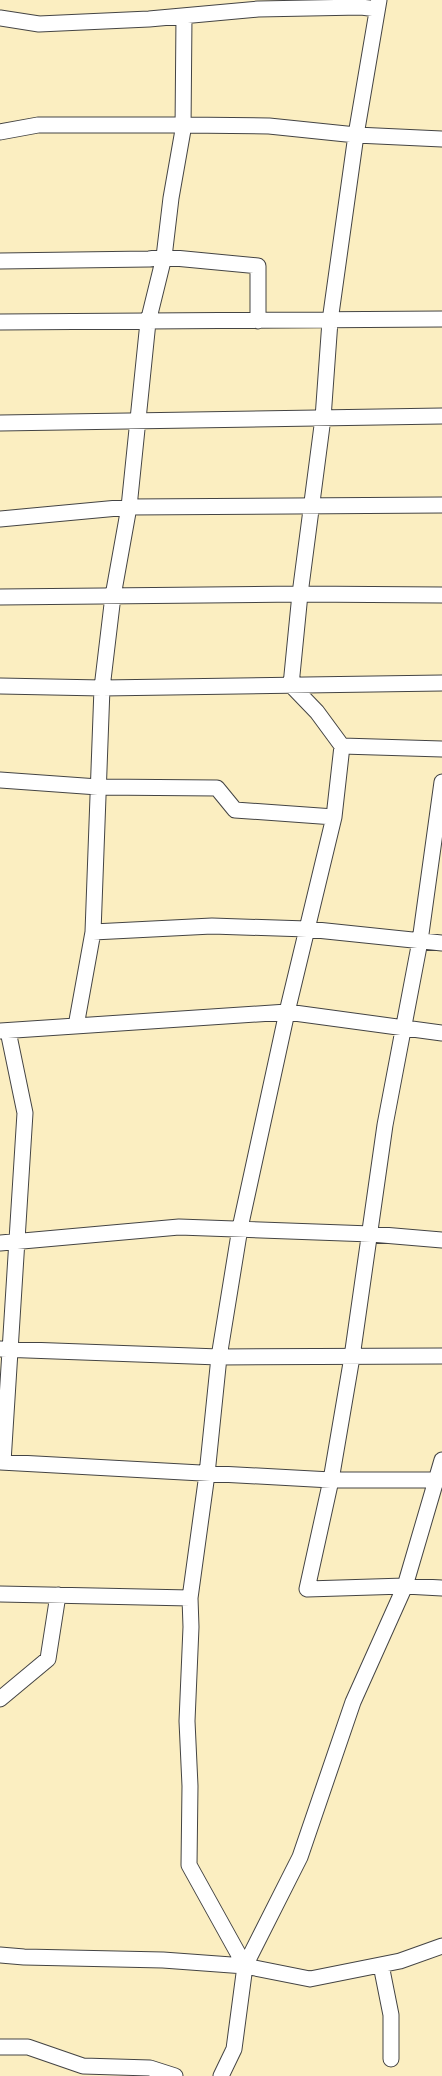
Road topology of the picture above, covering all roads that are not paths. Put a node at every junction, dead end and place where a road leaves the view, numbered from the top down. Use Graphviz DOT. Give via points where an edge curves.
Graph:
graph roads {
  1 [pos="378,5"];
  2 [pos="184,16"];
  3 [pos="0,18"];
  4 [pos="183,124"];
  5 [pos="0,132"];
  6 [pos="356,136"];
  7 [pos="442,139"];
  8 [pos="164,257"];
  9 [pos="0,261"];
  10 [pos="442,319"];
  11 [pos="258,321"];
  12 [pos="330,321"];
  13 [pos="0,322"];
  14 [pos="148,322"];
  15 [pos="442,416"];
  16 [pos="323,418"];
  17 [pos="138,421"];
  18 [pos="0,423"];
  19 [pos="312,505"];
  20 [pos="442,505"];
  21 [pos="129,507"];
  22 [pos="0,519"];
  23 [pos="300,594"];
  24 [pos="442,595"];
  25 [pos="113,596"];
  26 [pos="0,597"];
  27 [pos="442,683"];
  28 [pos="0,686"];
  29 [pos="291,686"];
  30 [pos="102,688"];
  31 [pos="342,746"];
  32 [pos="442,749"];
  33 [pos="0,780"];
  34 [pos="442,782"];
  35 [pos="98,787"];
  36 [pos="334,817"];
  37 [pos="307,929"];
  38 [pos="94,932"];
  39 [pos="420,941"];
  40 [pos="442,943"];
  41 [pos="287,1012"];
  42 [pos="76,1026"];
  43 [pos="403,1027"];
  44 [pos="4,1031"];
  45 [pos="442,1033"];
  46 [pos="240,1228"];
  47 [pos="371,1234"];
  48 [pos="442,1240"];
  49 [pos="17,1242"];
  50 [pos="0,1243"];
  51 [pos="5,1349"];
  52 [pos="442,1356"];
  53 [pos="219,1357"];
  54 [pos="352,1357"];
  55 [pos="442,1460"];
  56 [pos="1,1462"];
  57 [pos="206,1474"];
  58 [pos="331,1480"];
  59 [pos="439,1480"];
  60 [pos="404,1586"];
  61 [pos="442,1588"];
  62 [pos="0,1594"];
  63 [pos="58,1595"];
  64 [pos="190,1598"];
  65 [pos="0,1699"];
  66 [pos="442,1946"];
  67 [pos="0,1955"];
  68 [pos="381,1965"];
  69 [pos="245,1966"];
  70 [pos="0,2047"];
  71 [pos="391,2059"];
  72 [pos="128,2072"];
  73 [pos="175,2076"];
  74 [pos="221,2076"];
  1 -- 2 [label="street" via="258,9"];
  1 -- 6 [label="street"];
  2 -- 3 [label="street" via="39,24"];
  2 -- 4 [label="street"];
  4 -- 5 [label="street" via="38,125"];
  4 -- 6 [label="street" via="269,126"];
  4 -- 8 [label="street"];
  6 -- 7 [label="street"];
  6 -- 12 [label="street"];
  8 -- 9 [label="street" via="141,260"];
  8 -- 11 [label="street" via="258,266"];
  8 -- 14 [label="street"];
  10 -- 12 [label="street"];
  11 -- 12 [label="street"];
  11 -- 14 [label="street"];
  12 -- 16 [label="street"];
  13 -- 14 [label="street"];
  14 -- 17 [label="street"];
  15 -- 16 [label="street"];
  16 -- 17 [label="street"];
  16 -- 19 [label="street"];
  17 -- 18 [label="street"];
  17 -- 21 [label="street"];
  19 -- 20 [label="street"];
  19 -- 21 [label="street"];
  19 -- 23 [label="street"];
  21 -- 22 [label="street"];
  21 -- 25 [label="street"];
  23 -- 24 [label="street"];
  23 -- 25 [label="street"];
  23 -- 29 [label="street"];
  25 -- 26 [label="street"];
  25 -- 30 [label="street"];
  27 -- 29 [label="street"];
  28 -- 30 [label="street"];
  29 -- 30 [label="street"];
  29 -- 31 [label="street" via="316,712"];
  30 -- 35 [label="street"];
  31 -- 32 [label="street"];
  31 -- 36 [label="street"];
  33 -- 35 [label="street"];
  34 -- 39 [label="street"];
  35 -- 36 [label="street" via="217,788 235,810"];
  35 -- 38 [label="street"];
  36 -- 37 [label="street"];
  37 -- 38 [label="street" via="212,926"];
  37 -- 39 [label="street"];
  37 -- 41 [label="street"];
  38 -- 42 [label="street"];
  39 -- 40 [label="street"];
  39 -- 43 [label="street"];
  41 -- 42 [label="street"];
  41 -- 43 [label="street"];
  41 -- 46 [label="street"];
  42 -- 44 [label="street"];
  43 -- 45 [label="street"];
  43 -- 47 [label="street"];
  44 -- 49 [label="street" via="25,1113"];
  46 -- 47 [label="street"];
  46 -- 49 [label="street" via="178,1227"];
  46 -- 53 [label="street"];
  47 -- 48 [label="street"];
  47 -- 54 [label="street"];
  49 -- 50 [label="street"];
  49 -- 51 [label="street"];
  51 -- 53 [label="street"];
  51 -- 56 [label="street"];
  52 -- 54 [label="street"];
  53 -- 54 [label="street"];
  53 -- 57 [label="street"];
  54 -- 58 [label="street"];
  55 -- 59 [label="street"];
  56 -- 57 [label="street"];
  57 -- 58 [label="street"];
  57 -- 64 [label="street"];
  58 -- 59 [label="street"];
  58 -- 60 [label="street" via="307,1589"];
  59 -- 60 [label="street"];
  60 -- 61 [label="street"];
  60 -- 69 [label="street" via="353,1702 300,1857"];
  62 -- 63 [label="street"];
  63 -- 64 [label="street"];
  63 -- 65 [label="street" via="48,1659"];
  64 -- 69 [label="street" via="187,1721 190,1786 189,1865"];
  66 -- 68 [label="street"];
  67 -- 69 [label="street" via="163,1960"];
  68 -- 69 [label="street" via="310,1979"];
  68 -- 71 [label="street" via="391,2015"];
  69 -- 74 [label="street" via="234,2049"];
  70 -- 72 [label="street" via="28,2048 83,2066"];
  72 -- 73 [label="street" via="150,2068"];
}
